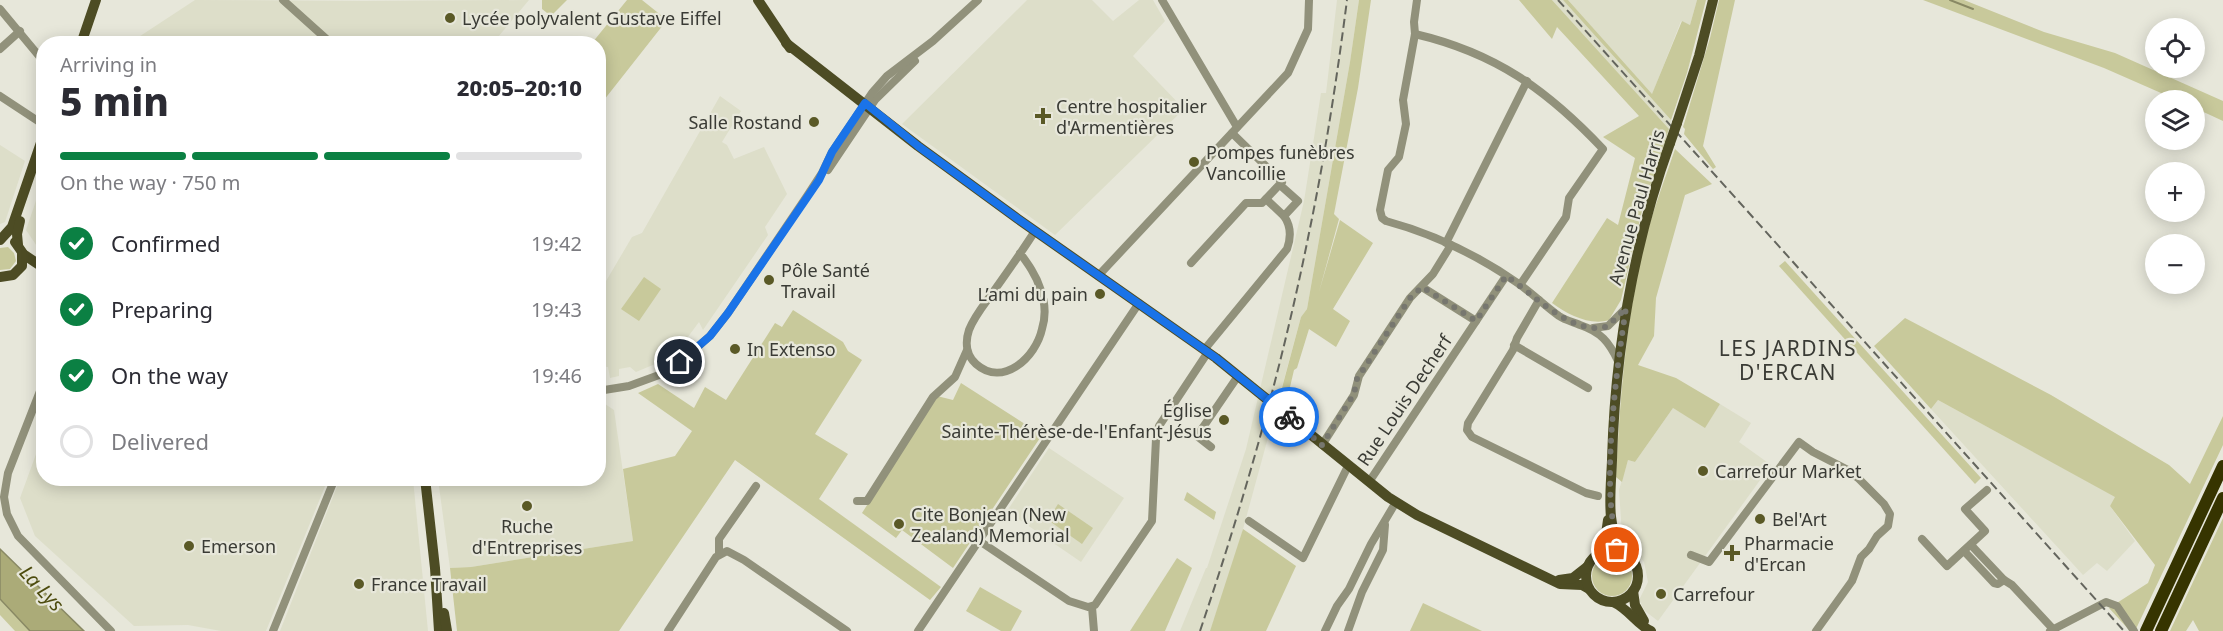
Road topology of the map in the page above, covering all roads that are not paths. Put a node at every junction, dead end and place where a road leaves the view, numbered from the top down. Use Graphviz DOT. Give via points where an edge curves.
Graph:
graph roads {
  1 [pos="88,0"];
  2 [pos="96,0"];
  3 [pos="283,0"];
  4 [pos="758,0"];
  5 [pos="978,0"];
  6 [pos="1162,0"];
  7 [pos="1309,0"];
  8 [pos="1417,0"];
  9 [pos="1713,0"];
  10 [pos="0,9"];
  11 [pos="20,31"];
  12 [pos="1416,34"];
  13 [pos="77,36"];
  14 [pos="84,36"];
  15 [pos="323,36"];
  16 [pos="0,49"];
  17 [pos="36,54"];
  18 [pos="1527,81"];
  19 [pos="0,96"];
  20 [pos="866,108"];
  21 [pos="36,120"];
  22 [pos="1234,130"];
  23 [pos="36,157"];
  24 [pos="36,176"];
  25 [pos="1281,183"];
  26 [pos="1266,199"];
  27 [pos="1284,216"];
  28 [pos="1035,231"];
  29 [pos="0,240"];
  30 [pos="1449,244"];
  31 [pos="21,250"];
  32 [pos="1020,253"];
  33 [pos="36,263"];
  34 [pos="1191,263"];
  35 [pos="36,268"];
  36 [pos="20,269"];
  37 [pos="1098,276"];
  38 [pos="1506,276"];
  39 [pos="4,277"];
  40 [pos="1520,285"];
  41 [pos="0,286"];
  42 [pos="1422,287"];
  43 [pos="1539,300"];
  44 [pos="1139,303"];
  45 [pos="1626,308"];
  46 [pos="1476,321"];
  47 [pos="1589,328"];
  48 [pos="1514,345"];
  49 [pos="967,350"];
  50 [pos="1206,351"];
  51 [pos="1618,362"];
  52 [pos="1238,376"];
  53 [pos="1588,388"];
  54 [pos="606,390"];
  55 [pos="36,401"];
  56 [pos="1322,445"];
  57 [pos="1211,447"];
  58 [pos="1348,466"];
  59 [pos="2223,466"];
  60 [pos="1369,482"];
  61 [pos="332,486"];
  62 [pos="426,486"];
  63 [pos="756,486"];
  64 [pos="1987,490"];
  65 [pos="1599,496"];
  66 [pos="2223,498"];
  67 [pos="1610,499"];
  68 [pos="857,501"];
  69 [pos="1396,502"];
  70 [pos="1387,520"];
  71 [pos="1249,521"];
  72 [pos="1922,538"];
  73 [pos="978,540"];
  74 [pos="1967,548"];
  75 [pos="1623,553"];
  76 [pos="719,554"];
  77 [pos="1599,554"];
  78 [pos="1691,555"];
  79 [pos="1587,567"];
  80 [pos="435,568"];
  81 [pos="1550,577"];
  82 [pos="1589,589"];
  83 [pos="1633,591"];
  84 [pos="1343,598"];
  85 [pos="1613,602"];
  86 [pos="1358,605"];
  87 [pos="1092,607"];
  88 [pos="2051,630"];
  89 [pos="111,631"];
  90 [pos="273,631"];
  91 [pos="439,631"];
  92 [pos="447,631"];
  93 [pos="668,631"];
  94 [pos="847,631"];
  95 [pos="918,631"];
  96 [pos="1094,631"];
  97 [pos="1325,631"];
  98 [pos="1348,631"];
  99 [pos="1652,631"];
  100 [pos="1816,631"];
  101 [pos="2134,631"];
  102 [pos="2146,631"];
  103 [pos="2161,631"];
  1 -- 13 [label="main road"];
  2 -- 14 [label="main road"];
  3 -- 15 [label="street"];
  4 -- 20 [label="main road" via="786,43"];
  5 -- 20 [label="street"];
  6 -- 22 [label="street"];
  7 -- 22 [label="street" via="1308,29 1291,70"];
  8 -- 12 [label="street"];
  9 -- 45 [label="main road, Avenue Paul Harris, bridge" via="1647,216"];
  10 -- 11 [label="street"];
  11 -- 16 [label="street"];
  11 -- 17 [label="street"];
  12 -- 18 [label="street" via="1480,55"];
  12 -- 30 [label="street" via="1402,99 1406,124 1399,157 1388,170 1380,210 1382,218"];
  18 -- 30 [label="street"];
  18 -- 40 [label="street" via="1567,112 1603,149 1569,198 1566,217"];
  19 -- 21 [label="street"];
  20 -- 28 [label="main road"];
  20 -- 54 [label="street" via="832,152 819,180 728,313 699,347 646,380"];
  22 -- 25 [label="street"];
  22 -- 37 [label="street"];
  23 -- 29 [label="main road" via="12,227"];
  24 -- 31 [label="main road" via="17,234"];
  25 -- 26 [label="street"];
  25 -- 27 [label="street" via="1298,201"];
  26 -- 27 [label="street"];
  26 -- 34 [label="street" via="1262,203 1246,203"];
  27 -- 50 [label="street" via="1290,233 1287,249"];
  28 -- 32 [label="street"];
  28 -- 37 [label="main road"];
  29 -- 31 [label="main road" via="11,240"];
  30 -- 38 [label="street"];
  30 -- 42 [label="street"];
  31 -- 33 [label="main road"];
  31 -- 36 [label="main road"];
  32 -- 49 [label="street" via="974,320"];
  32 -- 49 [label="street" via="1036,278 1044,302 1044,322 1037,344 1023,362 999,372 978,366"];
  35 -- 36 [label="main road"];
  36 -- 39 [label="main road"];
  37 -- 44 [label="main road"];
  38 -- 40 [label="street"];
  38 -- 46 [label="street, Rue Louis Decherf"];
  39 -- 41 [label="main road"];
  40 -- 43 [label="street"];
  42 -- 46 [label="street"];
  42 -- 56 [label="street" via="1410,298 1357,379 1354,394"];
  43 -- 47 [label="street" via="1563,319"];
  43 -- 48 [label="street"];
  44 -- 50 [label="main road"];
  44 -- 73 [label="street"];
  45 -- 47 [label="street" via="1608,326"];
  45 -- 51 [label="main road, Avenue Paul Harris"];
  46 -- 60 [label="street, Rue Louis Decherf"];
  47 -- 51 [label="street" via="1606,339"];
  48 -- 53 [label="street"];
  48 -- 65 [label="street" via="1468,423 1469,434"];
  49 -- 68 [label="street" via="958,372 933,397 867,501"];
  50 -- 52 [label="main road"];
  50 -- 87 [label="street" via="1159,426 1152,521"];
  51 -- 67 [label="main road, Avenue Paul Harris"];
  52 -- 56 [label="main road"];
  52 -- 57 [label="street" via="1197,436"];
  55 -- 89 [label="street" via="8,473 4,497 7,514 18,536"];
  56 -- 58 [label="main road"];
  58 -- 60 [label="main road"];
  58 -- 71 [label="street" via="1303,558"];
  59 -- 102 [label="highway"];
  60 -- 69 [label="main road"];
  61 -- 90 [label="street"];
  62 -- 80 [label="main road"];
  63 -- 76 [label="street" via="720,539"];
  64 -- 74 [label="street" via="1965,509 1985,531"];
  66 -- 103 [label="highway"];
  67 -- 75 [label="main road, Avenue Paul Harris" via="1615,536"];
  67 -- 77 [label="main road, Avenue Paul Harris" via="1606,539"];
  69 -- 70 [label="street"];
  69 -- 81 [label="main road"];
  70 -- 84 [label="street"];
  70 -- 86 [label="street" via="1383,550"];
  72 -- 74 [label="street" via="1947,566"];
  73 -- 87 [label="street" via="1069,601"];
  73 -- 95 [label="street"];
  74 -- 88 [label="street" via="2012,585"];
  75 -- 77 [label="main road" via="1613,550"];
  75 -- 83 [label="main road" via="1637,570"];
  76 -- 93 [label="street"];
  76 -- 94 [label="street" via="732,553"];
  77 -- 79 [label="main road"];
  78 -- 100 [label="street" via="1709,562 1799,442 1846,469 1887,507 1890,520 1861,557 1852,581"];
  79 -- 81 [label="main road" via="1570,579"];
  79 -- 82 [label="main road"];
  80 -- 91 [label="main road"];
  80 -- 92 [label="main road"];
  81 -- 82 [label="main road" via="1562,584"];
  82 -- 85 [label="main road" via="1600,599"];
  83 -- 85 [label="main road"];
  83 -- 99 [label="main road" via="1637,609"];
  84 -- 86 [label="street"];
  84 -- 97 [label="street"];
  85 -- 99 [label="main road"];
  86 -- 98 [label="street"];
  87 -- 96 [label="street"];
  88 -- 101 [label="street" via="2109,602 2117,606"];
}
